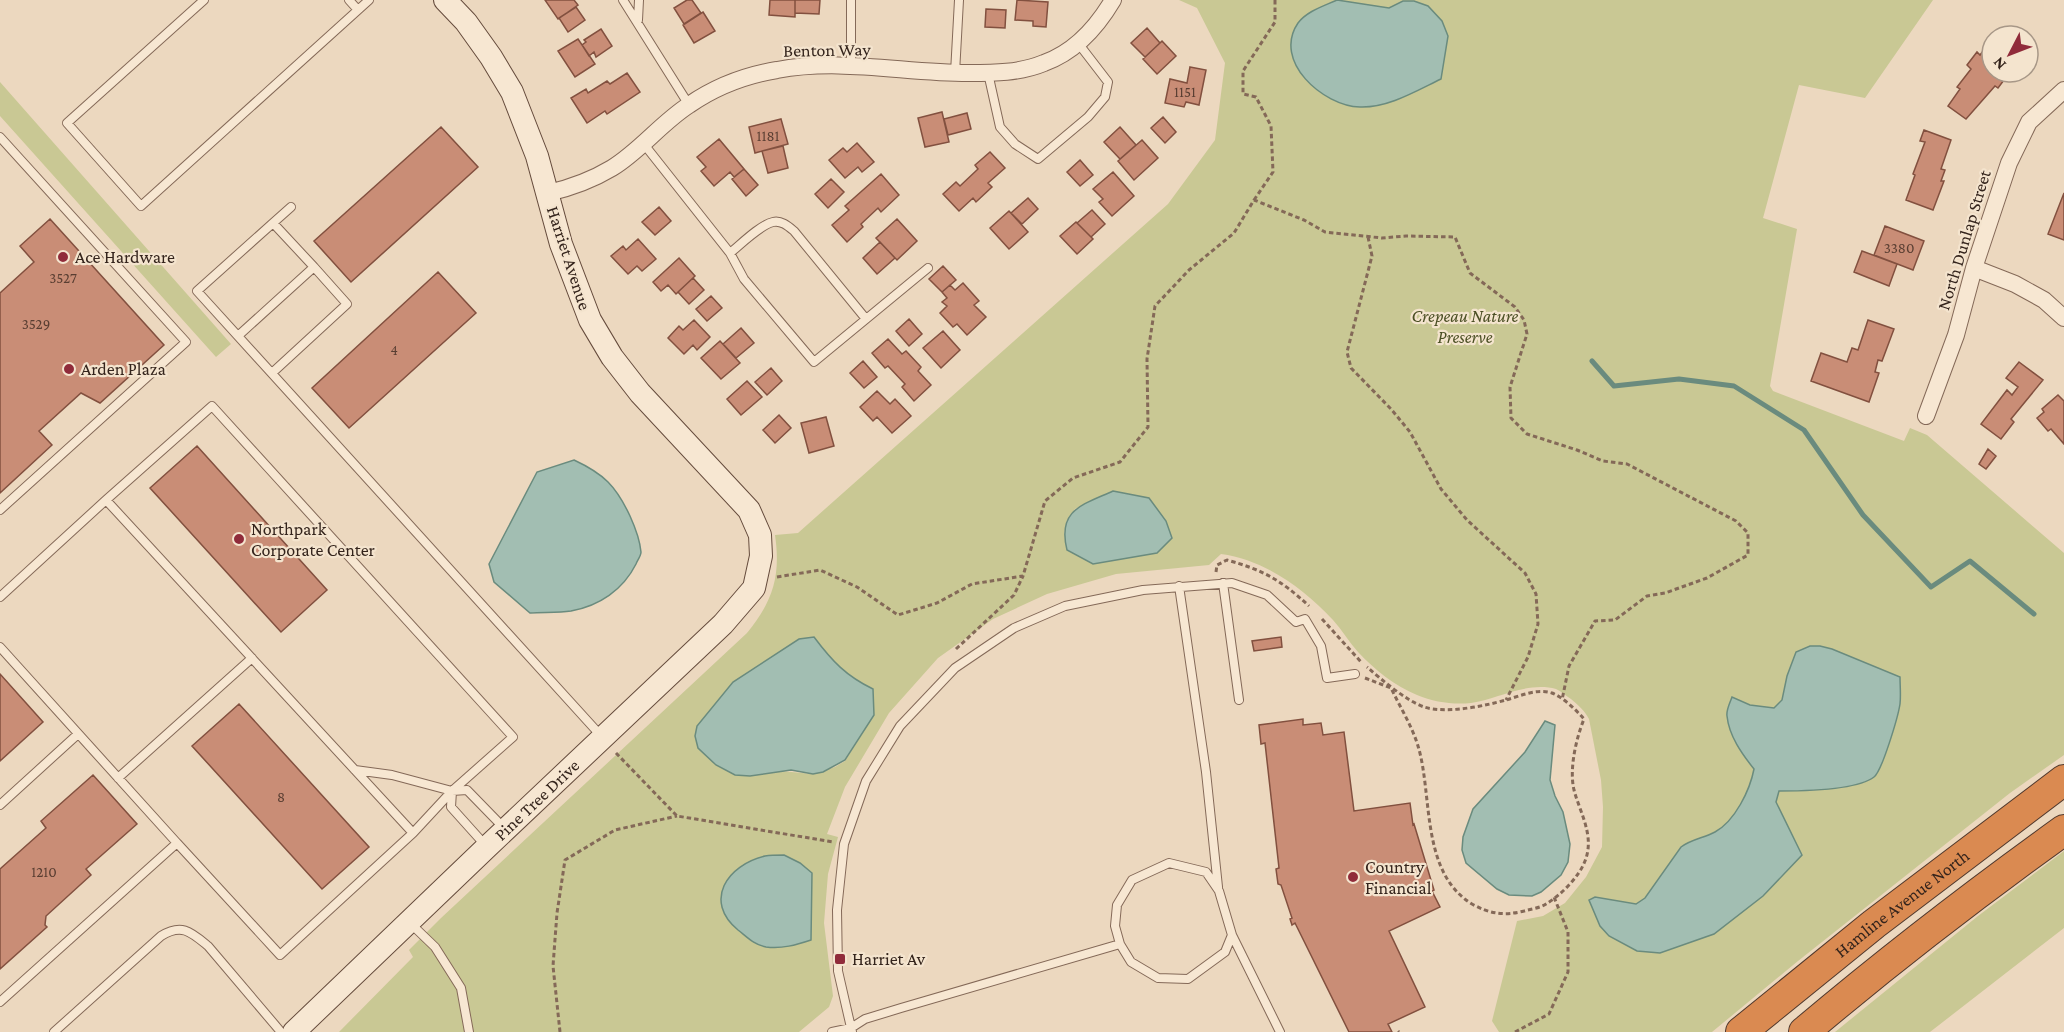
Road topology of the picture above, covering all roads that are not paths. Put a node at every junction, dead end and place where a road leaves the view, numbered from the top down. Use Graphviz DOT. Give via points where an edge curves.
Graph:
graph roads {
  1 [pos="204,0"];
  2 [pos="349,0"];
  3 [pos="369,0"];
  4 [pos="445,0"];
  5 [pos="623,0"];
  6 [pos="639,0"];
  7 [pos="851,0"];
  8 [pos="959,0"];
  9 [pos="1113,0"];
  10 [pos="358,10"];
  11 [pos="638,21"];
  12 [pos="1078,43"];
  13 [pos="851,67"];
  14 [pos="955,73"];
  15 [pos="988,73"];
  16 [pos="2064,90"];
  17 [pos="689,105"];
  18 [pos="0,137"];
  19 [pos="643,142"];
  20 [pos="548,193"];
  21 [pos="291,207"];
  22 [pos="273,223"];
  23 [pos="730,253"];
  24 [pos="314,267"];
  25 [pos="928,268"];
  26 [pos="1974,268"];
  27 [pos="2064,318"];
  28 [pos="866,319"];
  29 [pos="239,336"];
  30 [pos="272,373"];
  31 [pos="1926,416"];
  32 [pos="106,500"];
  33 [pos="0,510"];
  34 [pos="761,556"];
  35 [pos="1219,584"];
  36 [pos="1179,586"];
  37 [pos="0,597"];
  38 [pos="0,647"];
  39 [pos="252,658"];
  40 [pos="1355,674"];
  41 [pos="1239,700"];
  42 [pos="78,734"];
  43 [pos="603,738"];
  44 [pos="355,770"];
  45 [pos="118,778"];
  46 [pos="2064,780"];
  47 [pos="452,791"];
  48 [pos="0,805"];
  49 [pos="506,829"];
  50 [pos="2064,830"];
  51 [pos="413,833"];
  52 [pos="177,843"];
  53 [pos="487,847"];
  54 [pos="1219,891"];
  55 [pos="408,922"];
  56 [pos="1232,935"];
  57 [pos="1120,944"];
  58 [pos="0,1002"];
  59 [pos="852,1030"];
  60 [pos="54,1032"];
  61 [pos="281,1032"];
  62 [pos="294,1032"];
  63 [pos="469,1032"];
  64 [pos="832,1032"];
  65 [pos="1281,1032"];
  66 [pos="1742,1032"];
  67 [pos="1804,1032"];
  1 -- 10 [label="lane" via="66,123 141,206"];
  2 -- 10 [label="lane"];
  3 -- 10 [label="lane"];
  4 -- 20 [label="street, Harriet Avenue" via="466,22 512,92"];
  5 -- 11 [label="lane"];
  6 -- 11 [label="lane"];
  7 -- 13 [label="lane"];
  8 -- 14 [label="lane"];
  9 -- 12 [label="street, Benton Way"];
  11 -- 17 [label="lane"];
  12 -- 15 [label="street, Benton Way" via="1046,63 1024,70"];
  12 -- 15 [label="lane" via="1108,82 1105,97 1088,117 1038,159 1015,144 1000,127"];
  13 -- 14 [label="street, Benton Way"];
  13 -- 17 [label="street, Benton Way" via="779,69 750,76"];
  14 -- 15 [label="street, Benton Way"];
  16 -- 26 [label="street, North Dunlap Street" via="2029,122 2019,140"];
  17 -- 19 [label="street, Benton Way"];
  18 -- 33 [label="lane" via="186,342"];
  19 -- 20 [label="street, Benton Way" via="612,168"];
  19 -- 23 [label="lane"];
  20 -- 34 [label="street, Harriet Avenue" via="575,284 612,357 640,393 749,510 760,535"];
  21 -- 22 [label="lane"];
  22 -- 24 [label="lane"];
  22 -- 29 [label="lane" via="198,291"];
  23 -- 28 [label="lane" via="766,225 782,223 794,231"];
  23 -- 28 [label="lane" via="744,279 814,362"];
  24 -- 29 [label="lane"];
  24 -- 30 [label="lane" via="347,304"];
  25 -- 28 [label="lane"];
  26 -- 27 [label="street" via="2044,300"];
  26 -- 31 [label="street, North Dunlap Street" via="1956,335"];
  29 -- 30 [label="lane"];
  30 -- 43 [label="lane"];
  32 -- 37 [label="lane"];
  32 -- 39 [label="lane"];
  32 -- 47 [label="lane" via="212,406 513,737"];
  34 -- 43 [label="street, Pine Tree Drive" via="754,588 723,624"];
  35 -- 36 [label="lane"];
  35 -- 40 [label="lane" via="1232,583 1267,595 1296,622 1305,619 1321,646 1327,678"];
  35 -- 41 [label="lane"];
  36 -- 54 [label="lane"];
  36 -- 59 [label="lane" via="1065,606 1014,628 955,669 900,726 866,781 844,844 837,910 838,971"];
  38 -- 42 [label="lane"];
  39 -- 44 [label="lane"];
  39 -- 45 [label="lane"];
  42 -- 45 [label="lane"];
  42 -- 48 [label="lane"];
  43 -- 49 [label="street, Pine Tree Drive"];
  44 -- 47 [label="lane"];
  44 -- 51 [label="lane"];
  45 -- 52 [label="lane"];
  46 -- 66 [label="highway, Hamline Avenue North" via="1802,980"];
  47 -- 49 [label="lane" via="467,790"];
  47 -- 51 [label="lane"];
  47 -- 53 [label="lane" via="451,807"];
  49 -- 53 [label="street, Pine Tree Drive"];
  50 -- 67 [label="highway" via="1997,878"];
  51 -- 52 [label="lane" via="280,955"];
  52 -- 58 [label="lane"];
  53 -- 55 [label="street, Pine Tree Drive"];
  54 -- 56 [label="lane"];
  54 -- 57 [label="lane" via="1206,872 1169,863 1132,880 1117,905 1115,926"];
  55 -- 62 [label="street, Pine Tree Drive"];
  55 -- 63 [label="lane" via="435,947 461,988"];
  56 -- 57 [label="lane" via="1225,952 1188,979 1158,978 1131,962"];
  56 -- 65 [label="lane"];
  57 -- 59 [label="lane" via="865,1019"];
  59 -- 64 [label="lane"];
  60 -- 61 [label="lane" via="169,931 180,929 207,946"];
}
